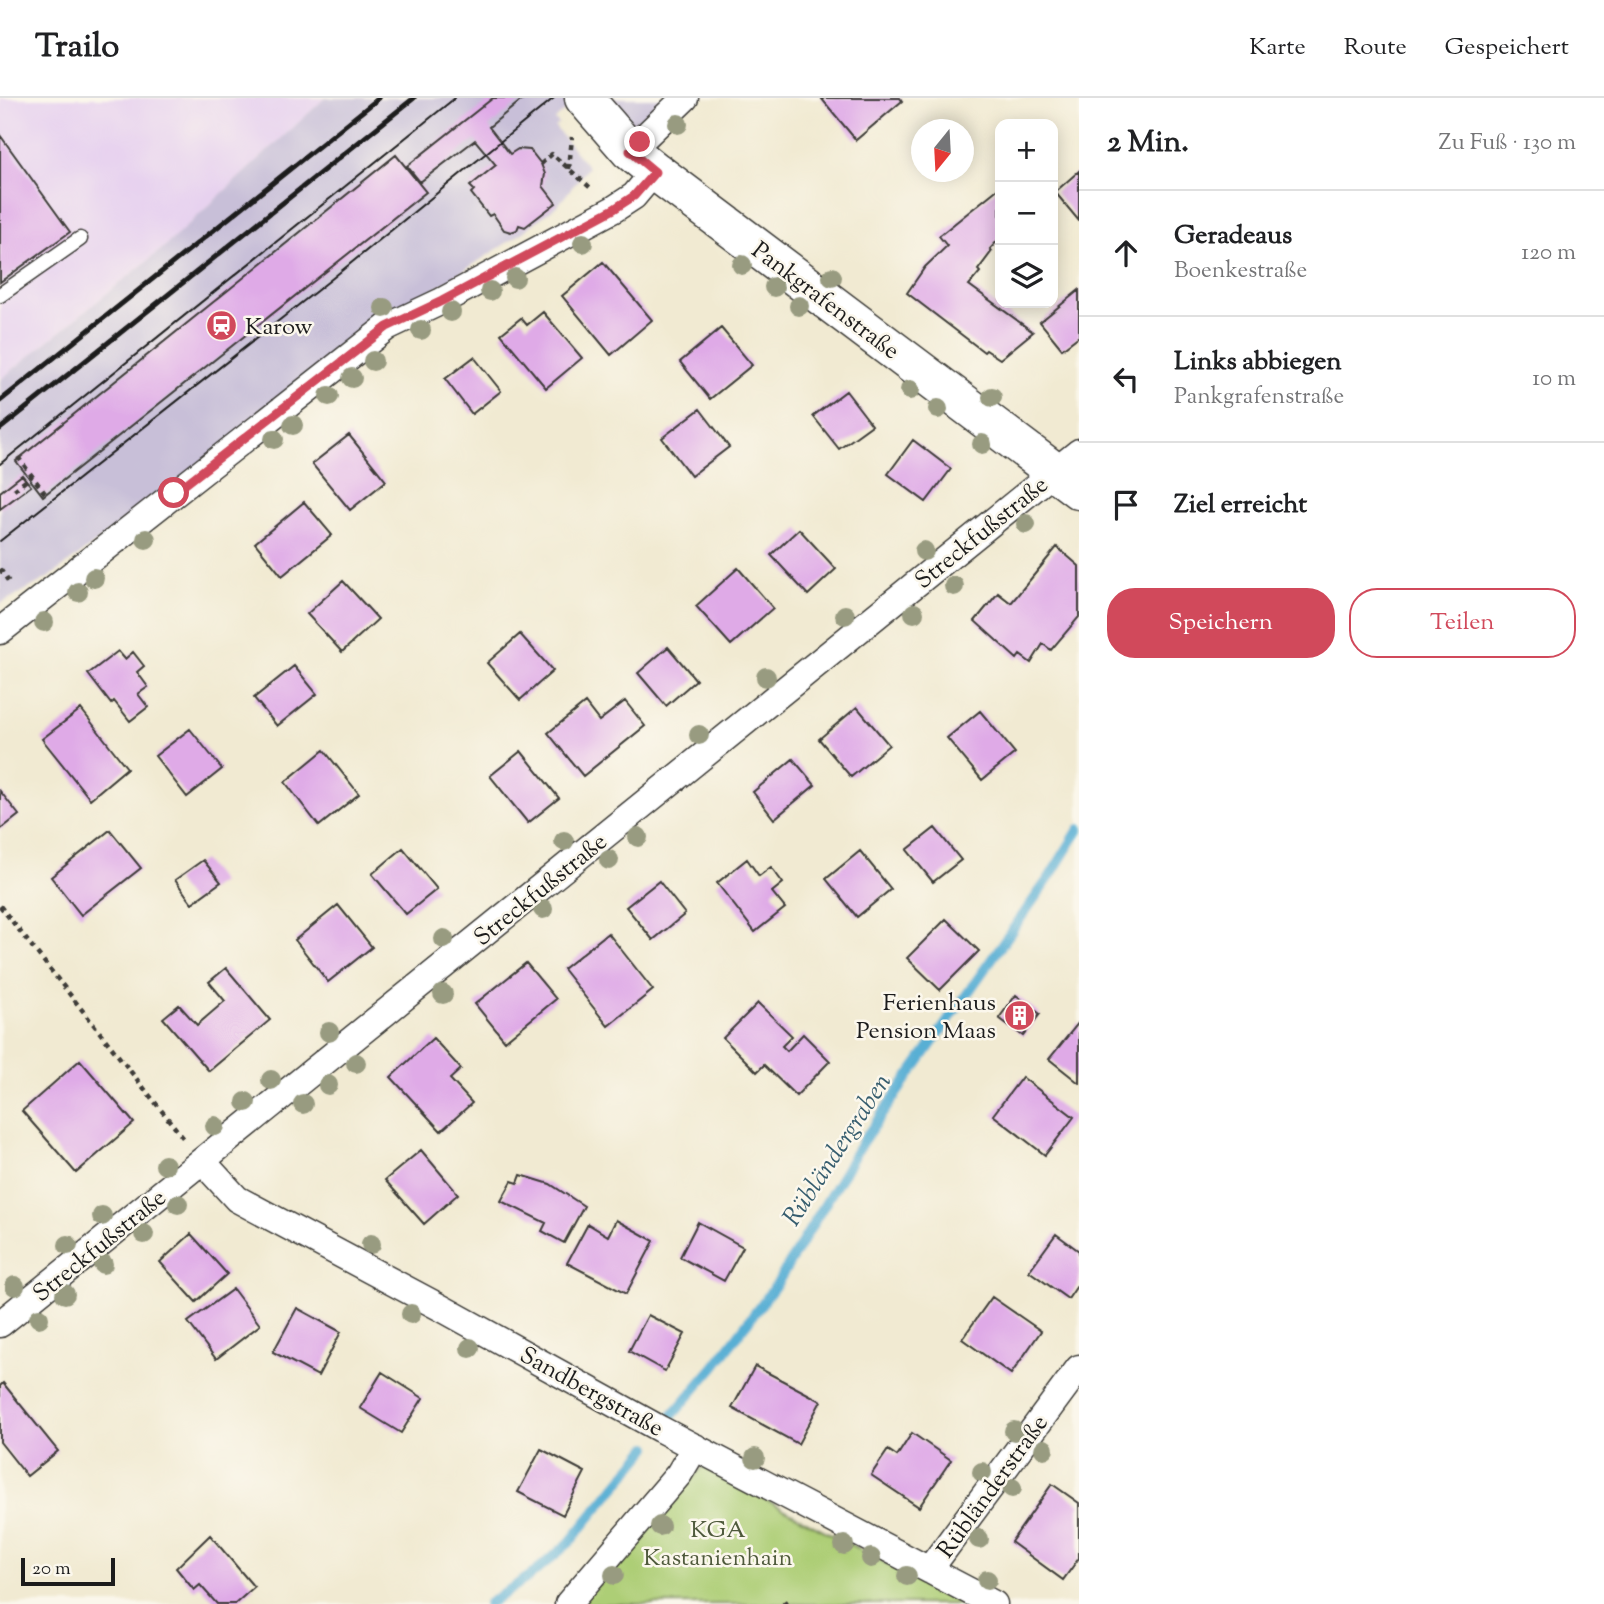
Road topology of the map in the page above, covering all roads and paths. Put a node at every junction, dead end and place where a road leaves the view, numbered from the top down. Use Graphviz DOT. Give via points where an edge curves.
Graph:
graph roads {
  1 [pos="685,98"];
  2 [pos="576,111"];
  3 [pos="643,161"];
  4 [pos="541,164"];
  5 [pos="569,169"];
  6 [pos="614,209"];
  7 [pos="80,239"];
  8 [pos="0,295"];
  9 [pos="18,457"];
  10 [pos="1071,471"];
  11 [pos="32,476"];
  12 [pos="14,490"];
  13 [pos="47,496"];
  14 [pos="0,631"];
  15 [pos="0,906"];
  16 [pos="202,1161"];
  17 [pos="0,1324"];
  18 [pos="1079,1368"];
  19 [pos="695,1447"];
  20 [pos="929,1570"];
  21 [pos="789,1600"];
  22 [pos="568,1604"];
  23 [pos="783,1604"];
  24 [pos="994,1604"];
  1 -- 3 [label="street"];
  2 -- 3 [label="main road, Pankgrafenstraße"];
  2 -- 5 [label="path"];
  3 -- 6 [label="street" via="634,196"];
  3 -- 10 [label="main road, Pankgrafenstraße"];
  4 -- 5 [label="path" via="552,154"];
  5 -- 6 [label="path"];
  6 -- 14 [label="street" via="387,327"];
  7 -- 8 [label="lane"];
  9 -- 11 [label="path"];
  10 -- 16 [label="street, Streckfußstraße"];
  11 -- 12 [label="path"];
  11 -- 13 [label="path"];
  15 -- 16 [label="path"];
  16 -- 17 [label="street, Streckfußstraße"];
  16 -- 19 [label="street, Sandbergstraße" via="237,1199"];
  18 -- 20 [label="street, Rübländerstraße"];
  19 -- 20 [label="street, Sandbergstraße"];
  19 -- 22 [label="street" via="679,1474"];
  20 -- 24 [label="street, Sandbergstraße"];
  21 -- 23 [label="path"];
}
